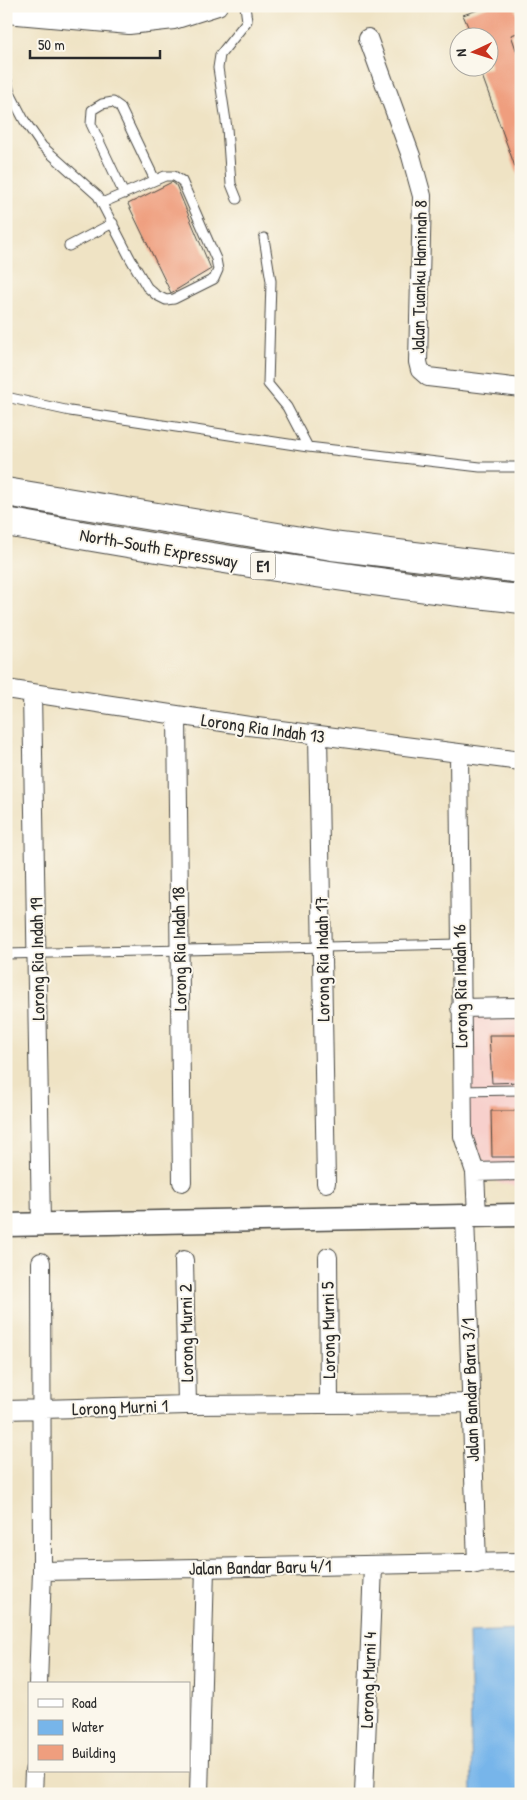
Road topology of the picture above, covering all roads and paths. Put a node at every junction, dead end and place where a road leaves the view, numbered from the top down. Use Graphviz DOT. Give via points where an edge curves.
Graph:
graph roads {
  1 [pos="88,6"];
  2 [pos="157,6"];
  3 [pos="218,6"];
  4 [pos="245,6"];
  5 [pos="196,10"];
  6 [pos="6,14"];
  7 [pos="368,38"];
  8 [pos="6,77"];
  9 [pos="8,93"];
  10 [pos="155,180"];
  11 [pos="124,194"];
  12 [pos="237,199"];
  13 [pos="102,203"];
  14 [pos="112,223"];
  15 [pos="264,238"];
  16 [pos="69,246"];
  17 [pos="521,388"];
  18 [pos="6,397"];
  19 [pos="308,447"];
  20 [pos="521,467"];
  21 [pos="6,492"];
  22 [pos="6,522"];
  23 [pos="521,569"];
  24 [pos="521,599"];
  25 [pos="6,689"];
  26 [pos="32,694"];
  27 [pos="177,715"];
  28 [pos="318,735"];
  29 [pos="459,754"];
  30 [pos="521,761"];
  31 [pos="460,944"];
  32 [pos="322,947"];
  33 [pos="180,950"];
  34 [pos="36,953"];
  35 [pos="6,954"];
  36 [pos="521,1007"];
  37 [pos="460,1008"];
  38 [pos="521,1090"];
  39 [pos="462,1091"];
  40 [pos="521,1171"];
  41 [pos="476,1172"];
  42 [pos="182,1182"];
  43 [pos="326,1183"];
  44 [pos="521,1215"];
  45 [pos="471,1216"];
  46 [pos="41,1224"];
  47 [pos="6,1225"];
  48 [pos="328,1257"];
  49 [pos="184,1260"];
  50 [pos="42,1262"];
  51 [pos="470,1402"];
  52 [pos="329,1403"];
  53 [pos="188,1405"];
  54 [pos="43,1409"];
  55 [pos="6,1410"];
  56 [pos="521,1562"];
  57 [pos="477,1564"];
  58 [pos="373,1566"];
  59 [pos="205,1568"];
  60 [pos="42,1571"];
  61 [pos="38,1682"];
  62 [pos="34,1772"];
  63 [pos="33,1794"];
  64 [pos="199,1794"];
  65 [pos="364,1794"];
  1 -- 2 [label="street" via="119,10"];
  3 -- 5 [label="street"];
  4 -- 12 [label="lane" via="246,25 220,55 218,68 228,128 231,184"];
  5 -- 6 [label="street" via="174,20 129,25"];
  7 -- 17 [label="street, Jalan Tuanku Haminah 8" via="411,156 422,196 418,362 428,377"];
  8 -- 9 [label="lane"];
  9 -- 13 [label="lane" via="42,146"];
  10 -- 11 [label="lane"];
  10 -- 11 [label="lane" via="120,107 113,102 102,104 92,110 91,124"];
  10 -- 14 [label="lane" via="174,176 182,182 216,259 218,270 214,279 174,299 166,300 156,295 147,287"];
  11 -- 13 [label="lane"];
  13 -- 14 [label="lane"];
  14 -- 16 [label="lane"];
  15 -- 19 [label="lane" via="271,281 268,384 287,407"];
  18 -- 19 [label="lane" via="70,411"];
  19 -- 20 [label="lane" via="480,467"];
  21 -- 23 [label="highway, North–South Expressway / E1" via="332,546"];
  22 -- 24 [label="highway, North–South Expressway / E1" via="329,576"];
  25 -- 26 [label="street, Lorong Ria Indah 13"];
  26 -- 27 [label="street, Lorong Ria Indah 13"];
  26 -- 34 [label="street, Lorong Ria Indah 19"];
  27 -- 28 [label="street, Lorong Ria Indah 13"];
  27 -- 33 [label="street, Lorong Ria Indah 18"];
  28 -- 29 [label="street, Lorong Ria Indah 13"];
  28 -- 32 [label="street, Lorong Ria Indah 17"];
  29 -- 30 [label="street, Lorong Ria Indah 13"];
  29 -- 31 [label="street, Lorong Ria Indah 16"];
  31 -- 32 [label="lane"];
  31 -- 37 [label="street, Lorong Ria Indah 16"];
  32 -- 33 [label="lane"];
  32 -- 43 [label="street, Lorong Ria Indah 17"];
  33 -- 34 [label="lane"];
  33 -- 42 [label="street, Lorong Ria Indah 18"];
  34 -- 35 [label="lane"];
  34 -- 46 [label="street, Lorong Ria Indah 19"];
  36 -- 37 [label="street"];
  37 -- 39 [label="street, Lorong Ria Indah 16"];
  38 -- 39 [label="lane"];
  39 -- 41 [label="street, Lorong Ria Indah 16" via="463,1136"];
  40 -- 41 [label="street"];
  41 -- 45 [label="street, Lorong Ria Indah 16"];
  44 -- 45 [label="street"];
  45 -- 46 [label="street"];
  45 -- 51 [label="street, Jalan Bandar Baru 3/1"];
  46 -- 47 [label="street"];
  48 -- 52 [label="street, Lorong Murni 5"];
  49 -- 53 [label="street, Lorong Murni 2"];
  50 -- 54 [label="street"];
  51 -- 52 [label="street, Lorong Murni 1"];
  51 -- 57 [label="street, Jalan Bandar Baru 3/1"];
  52 -- 53 [label="street, Lorong Murni 1"];
  53 -- 54 [label="street, Lorong Murni 1"];
  54 -- 55 [label="street, Lorong Murni 1"];
  54 -- 60 [label="street"];
  56 -- 57 [label="street, Jalan Bandar Baru 4/1"];
  57 -- 58 [label="street, Jalan Bandar Baru 4/1"];
  58 -- 59 [label="street, Jalan Bandar Baru 4/1"];
  58 -- 65 [label="street, Lorong Murni 4"];
  59 -- 60 [label="street, Jalan Bandar Baru 4/1"];
  59 -- 64 [label="street"];
  60 -- 61 [label="street"];
  62 -- 63 [label="street"];
}
